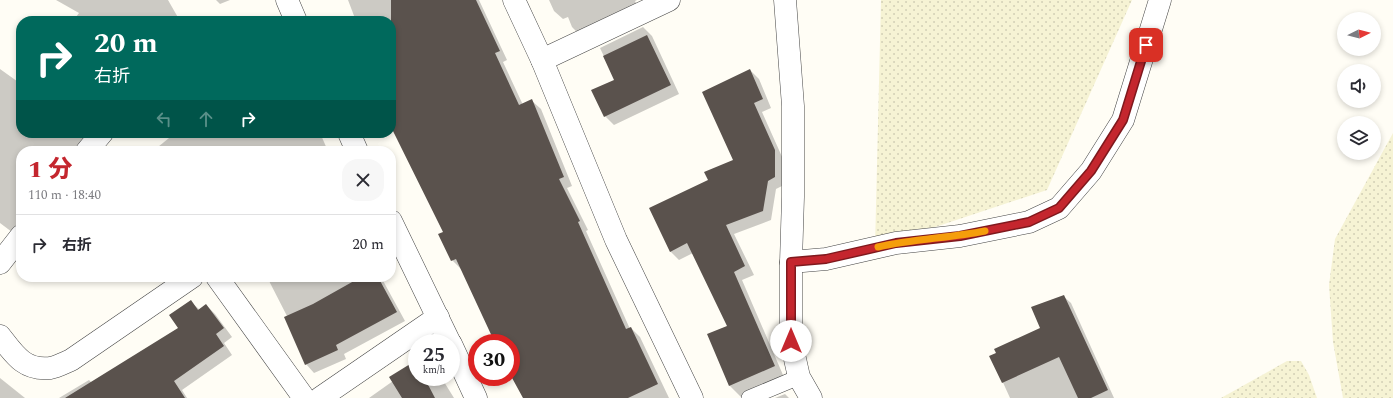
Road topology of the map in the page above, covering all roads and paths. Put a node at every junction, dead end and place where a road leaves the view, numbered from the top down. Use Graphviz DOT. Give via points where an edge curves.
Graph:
graph roads {
  1 [pos="514,0"];
  2 [pos="669,0"];
  3 [pos="785,0"];
  4 [pos="1160,0"];
  5 [pos="542,60"];
  6 [pos="98,138"];
  7 [pos="91,146"];
  8 [pos="396,231"];
  9 [pos="16,242"];
  10 [pos="791,262"];
  11 [pos="0,263"];
  12 [pos="185,282"];
  13 [pos="221,282"];
  14 [pos="438,317"];
  15 [pos="446,334"];
  16 [pos="0,336"];
  17 [pos="460,363"];
  18 [pos="799,377"];
  19 [pos="304,398"];
  20 [pos="320,398"];
  21 [pos="476,398"];
  22 [pos="692,398"];
  23 [pos="749,398"];
  24 [pos="811,398"];
  1 -- 5 [label="street"];
  2 -- 5 [label="street"];
  3 -- 10 [label="street" via="793,106"];
  4 -- 10 [label="street" via="1123,120 1091,171 1059,208 1029,222 960,236 896,243 826,259"];
  5 -- 22 [label="street" via="616,240"];
  6 -- 7 [label="street"];
  8 -- 14 [label="street"];
  9 -- 11 [label="street"];
  10 -- 18 [label="street" via="791,341"];
  12 -- 16 [label="street" via="71,360 51,368 33,368 18,359"];
  13 -- 19 [label="street"];
  14 -- 15 [label="street"];
  14 -- 20 [label="street"];
  17 -- 21 [label="street"];
  18 -- 23 [label="lane"];
  18 -- 24 [label="street"];
}
